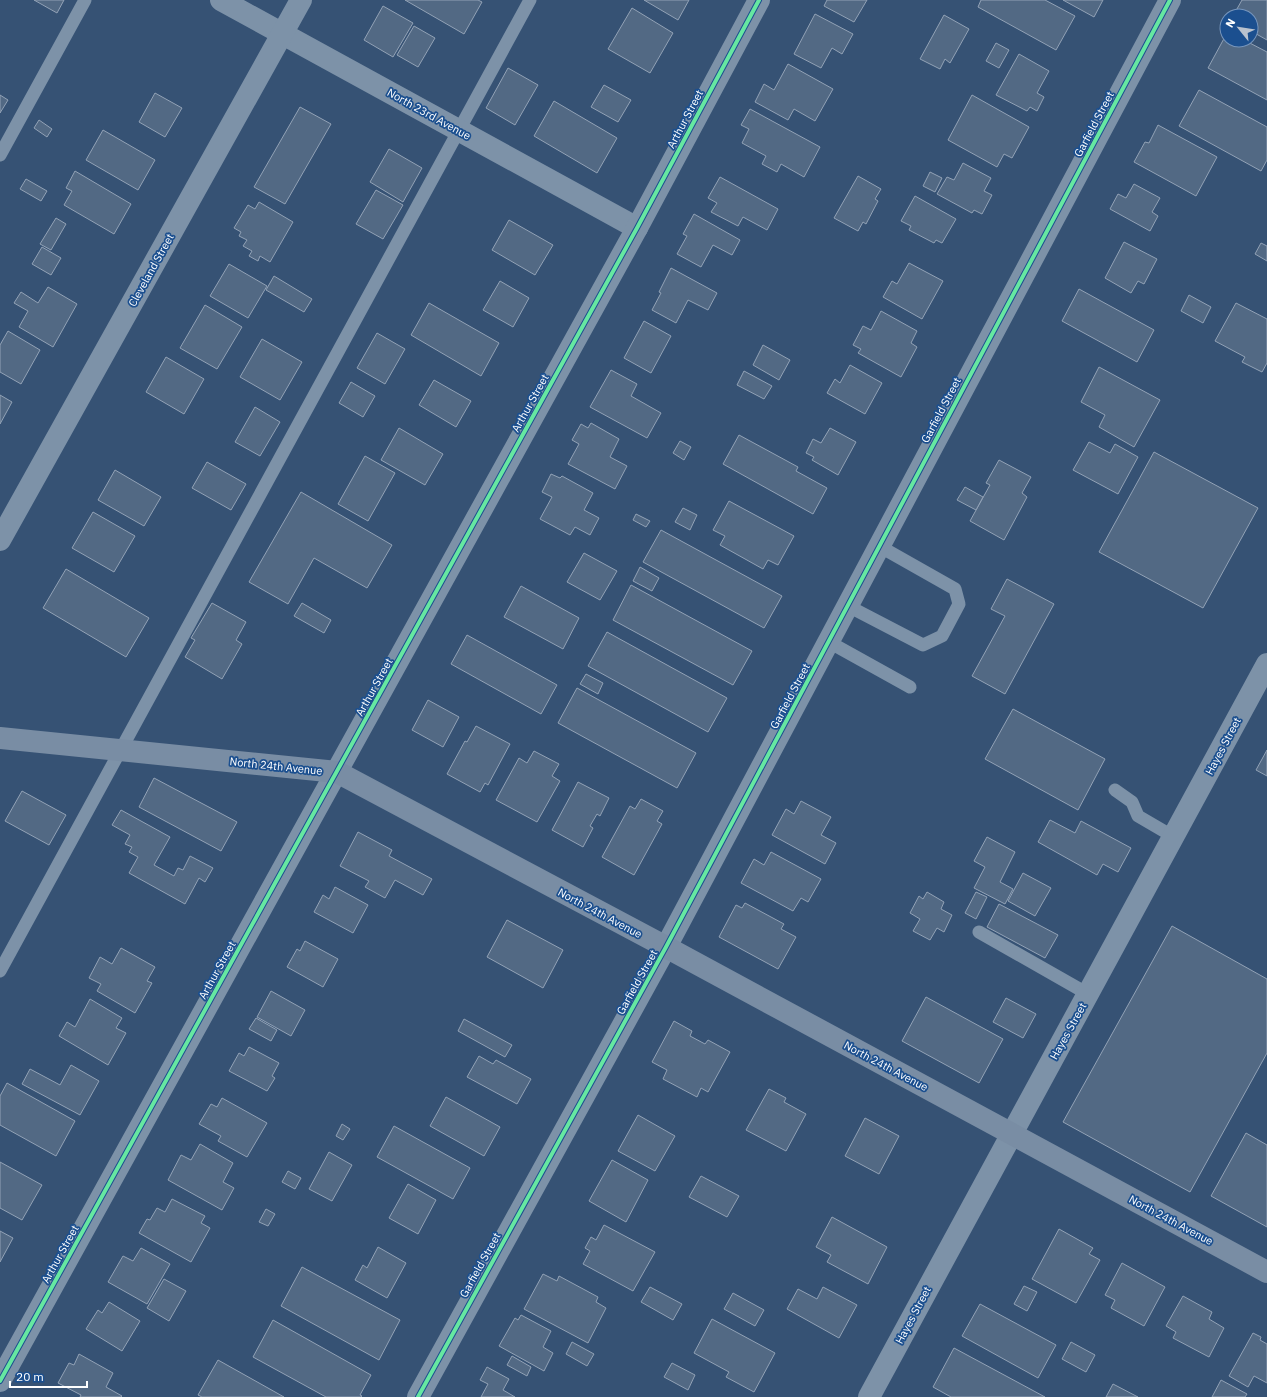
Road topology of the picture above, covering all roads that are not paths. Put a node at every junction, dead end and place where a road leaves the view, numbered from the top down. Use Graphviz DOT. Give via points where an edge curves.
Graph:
graph roads {
  1 [pos="85,0"];
  2 [pos="221,0"];
  3 [pos="301,0"];
  4 [pos="530,0"];
  5 [pos="759,0"];
  6 [pos="1170,0"];
  7 [pos="282,34"];
  8 [pos="459,131"];
  9 [pos="0,155"];
  10 [pos="636,228"];
  11 [pos="0,540"];
  12 [pos="878,546"];
  13 [pos="848,606"];
  14 [pos="829,642"];
  15 [pos="1267,664"];
  16 [pos="910,687"];
  17 [pos="0,738"];
  18 [pos="120,750"];
  19 [pos="337,772"];
  20 [pos="1115,790"];
  21 [pos="1174,837"];
  22 [pos="979,932"];
  23 [pos="666,948"];
  24 [pos="0,971"];
  25 [pos="1088,994"];
  26 [pos="1012,1134"];
  27 [pos="1267,1272"];
  28 [pos="0,1380"];
  29 [pos="418,1397"];
  30 [pos="869,1397"];
  1 -- 9 [label="lane"];
  2 -- 7 [label="street, North 23rd Avenue"];
  3 -- 7 [label="street, Cleveland Street"];
  4 -- 8 [label="lane"];
  5 -- 10 [label="street, Arthur Street"];
  6 -- 12 [label="street, Garfield Street"];
  7 -- 8 [label="street, North 23rd Avenue"];
  7 -- 11 [label="street, Cleveland Street"];
  8 -- 10 [label="street, North 23rd Avenue"];
  8 -- 18 [label="lane"];
  10 -- 19 [label="street, Arthur Street"];
  12 -- 13 [label="street, Garfield Street"];
  12 -- 13 [label="lane" via="955,589 959,604 942,636 923,645"];
  13 -- 14 [label="street, Garfield Street"];
  14 -- 16 [label="lane"];
  14 -- 23 [label="street, Garfield Street"];
  15 -- 21 [label="street, Hayes Street"];
  17 -- 18 [label="street, North 24th Avenue"];
  18 -- 19 [label="street, North 24th Avenue"];
  18 -- 24 [label="lane"];
  19 -- 23 [label="street, North 24th Avenue"];
  19 -- 28 [label="street, Arthur Street"];
  20 -- 21 [label="lane" via="1132,802 1138,816"];
  21 -- 25 [label="street, Hayes Street"];
  22 -- 25 [label="lane"];
  23 -- 26 [label="street, North 24th Avenue"];
  23 -- 29 [label="street, Garfield Street"];
  25 -- 26 [label="street, Hayes Street"];
  26 -- 27 [label="street, North 24th Avenue"];
  26 -- 30 [label="street, Hayes Street"];
}
